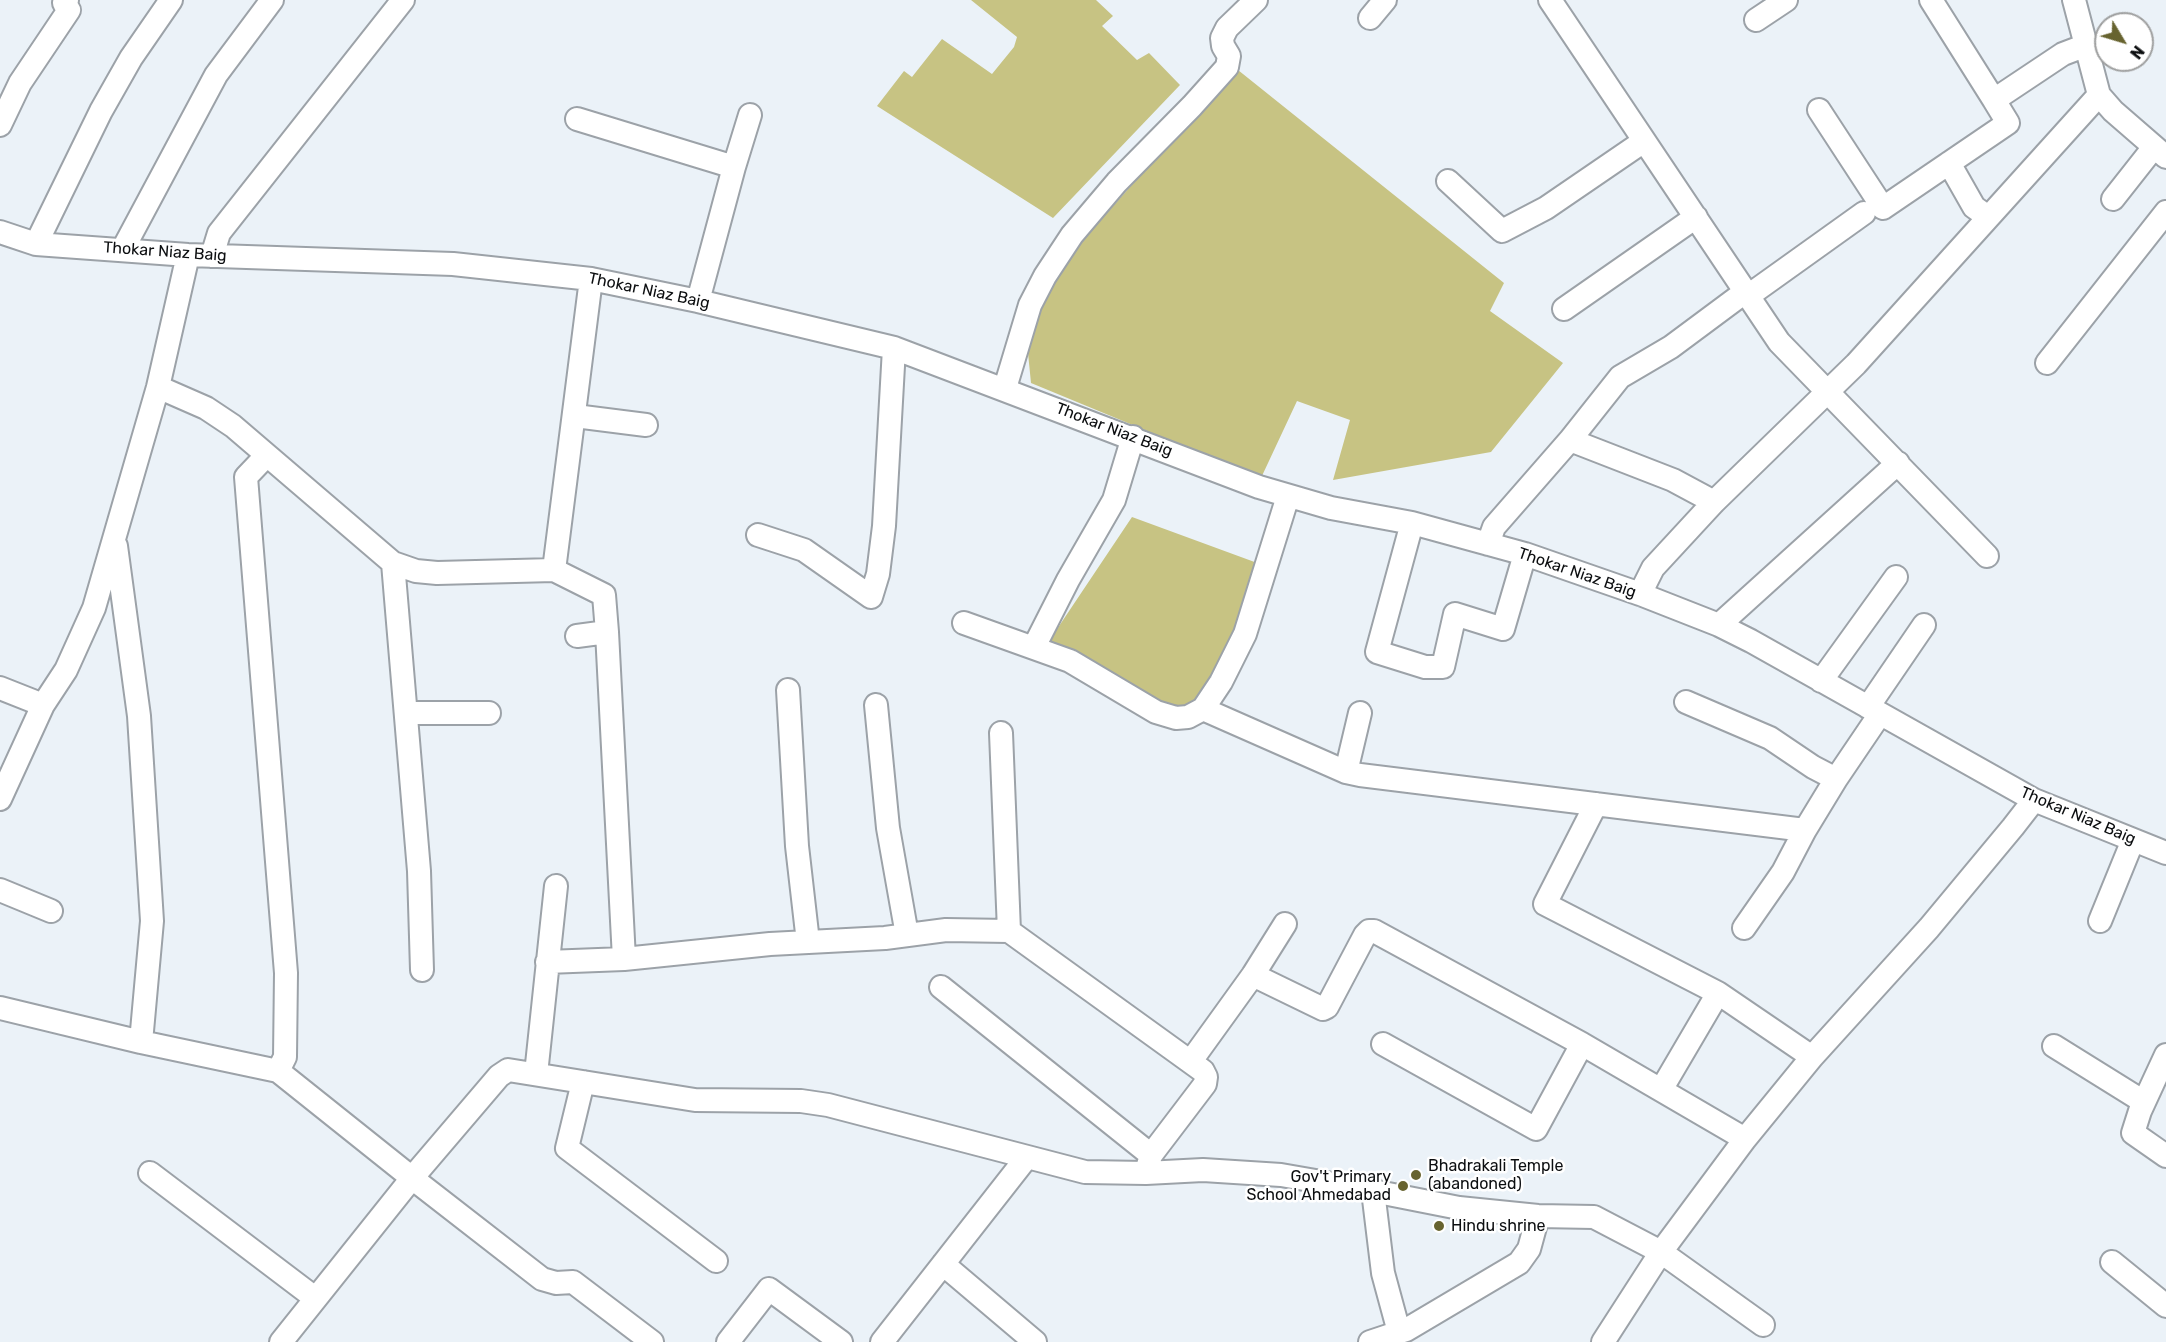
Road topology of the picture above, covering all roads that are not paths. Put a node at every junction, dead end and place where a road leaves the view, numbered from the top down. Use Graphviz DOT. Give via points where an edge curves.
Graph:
graph roads {
  1 [pos="67,0"];
  2 [pos="171,0"];
  3 [pos="272,0"];
  4 [pos="403,0"];
  5 [pos="1256,0"];
  6 [pos="1385,0"];
  7 [pos="1550,0"];
  8 [pos="1786,0"];
  9 [pos="1931,0"];
  10 [pos="2074,0"];
  11 [pos="1370,18"];
  12 [pos="1756,20"];
  13 [pos="2085,46"];
  14 [pos="2099,95"];
  15 [pos="1994,100"];
  16 [pos="1819,110"];
  17 [pos="750,115"];
  18 [pos="577,119"];
  19 [pos="0,125"];
  20 [pos="1644,141"];
  21 [pos="2160,152"];
  22 [pos="1949,163"];
  23 [pos="734,167"];
  24 [pos="1448,181"];
  25 [pos="2114,199"];
  26 [pos="2166,212"];
  27 [pos="1864,213"];
  28 [pos="1696,217"];
  29 [pos="1988,218"];
  30 [pos="0,232"];
  31 [pos="36,244"];
  32 [pos="123,249"];
  33 [pos="188,255"];
  34 [pos="212,256"];
  35 [pos="591,279"];
  36 [pos="1747,294"];
  37 [pos="698,301"];
  38 [pos="1564,309"];
  39 [pos="894,348"];
  40 [pos="2047,363"];
  41 [pos="158,387"];
  42 [pos="1005,388"];
  43 [pos="1828,391"];
  44 [pos="575,416"];
  45 [pos="646,425"];
  46 [pos="1133,437"];
  47 [pos="1570,440"];
  48 [pos="266,456"];
  49 [pos="1898,463"];
  50 [pos="1288,496"];
  51 [pos="1714,502"];
  52 [pos="1412,524"];
  53 [pos="758,534"];
  54 [pos="115,538"];
  55 [pos="1488,544"];
  56 [pos="1525,554"];
  57 [pos="1987,556"];
  58 [pos="393,563"];
  59 [pos="554,570"];
  60 [pos="1896,577"];
  61 [pos="1640,594"];
  62 [pos="964,623"];
  63 [pos="1719,625"];
  64 [pos="1924,625"];
  65 [pos="607,632"];
  66 [pos="577,636"];
  67 [pos="1034,647"];
  68 [pos="1821,681"];
  69 [pos="0,688"];
  70 [pos="788,690"];
  71 [pos="1686,702"];
  72 [pos="43,705"];
  73 [pos="876,705"];
  74 [pos="1203,708"];
  75 [pos="1874,710"];
  76 [pos="406,713"];
  77 [pos="489,713"];
  78 [pos="1360,713"];
  79 [pos="1001,733"];
  80 [pos="1346,772"];
  81 [pos="1836,779"];
  82 [pos="0,799"];
  83 [pos="2034,800"];
  84 [pos="1596,804"];
  85 [pos="1805,830"];
  86 [pos="2133,840"];
  87 [pos="2166,853"];
  88 [pos="555,886"];
  89 [pos="0,890"];
  90 [pos="51,911"];
  91 [pos="2100,921"];
  92 [pos="1285,924"];
  93 [pos="1744,928"];
  94 [pos="1010,931"];
  95 [pos="907,935"];
  96 [pos="808,942"];
  97 [pos="624,959"];
  98 [pos="547,962"];
  99 [pos="422,970"];
  100 [pos="1253,975"];
  101 [pos="941,987"];
  102 [pos="1718,993"];
  103 [pos="0,1008"];
  104 [pos="141,1042"];
  105 [pos="1383,1044"];
  106 [pos="1582,1044"];
  107 [pos="2054,1046"];
  108 [pos="2166,1055"];
  109 [pos="1812,1057"];
  110 [pos="1191,1061"];
  111 [pos="278,1071"];
  112 [pos="536,1074"];
  113 [pos="583,1082"];
  114 [pos="1661,1090"];
  115 [pos="2144,1102"];
  116 [pos="1745,1139"];
  117 [pos="2166,1156"];
  118 [pos="1027,1157"];
  119 [pos="1149,1164"];
  120 [pos="150,1173"];
  121 [pos="412,1178"];
  122 [pos="1373,1191"];
  123 [pos="1538,1216"];
  124 [pos="1661,1252"];
  125 [pos="716,1261"];
  126 [pos="2112,1262"];
  127 [pos="943,1264"];
  128 [pos="315,1298"];
  129 [pos="2166,1306"];
  130 [pos="1763,1325"];
  131 [pos="1399,1332"];
  132 [pos="281,1342"];
  133 [pos="652,1342"];
  134 [pos="728,1342"];
  135 [pos="841,1342"];
  136 [pos="882,1342"];
  137 [pos="1035,1342"];
  138 [pos="1370,1342"];
  139 [pos="1603,1342"];
  1 -- 19 [label="street" via="64,3 69,10 20,83"];
  2 -- 31 [label="street" via="130,58"];
  3 -- 32 [label="street" via="216,75"];
  4 -- 34 [label="street" via="219,233"];
  5 -- 42 [label="street" via="1224,32 1223,46 1230,61 1227,67 1117,182 1045,276 1030,305"];
  6 -- 11 [label="street"];
  7 -- 20 [label="street"];
  8 -- 12 [label="street"];
  9 -- 15 [label="street"];
  10 -- 13 [label="street"];
  13 -- 14 [label="street"];
  13 -- 15 [label="street" via="2063,54"];
  14 -- 21 [label="street"];
  14 -- 29 [label="street"];
  15 -- 22 [label="street" via="2008,123"];
  16 -- 22 [label="street" via="1883,208"];
  17 -- 23 [label="street"];
  18 -- 23 [label="street"];
  20 -- 24 [label="street" via="1546,208 1502,231"];
  20 -- 28 [label="street"];
  21 -- 25 [label="street"];
  22 -- 29 [label="street" via="1974,207"];
  23 -- 37 [label="street"];
  26 -- 40 [label="street"];
  27 -- 36 [label="street"];
  28 -- 36 [label="street"];
  28 -- 38 [label="street"];
  29 -- 43 [label="street"];
  30 -- 31 [label="street, Thokar Niaz Baig"];
  31 -- 32 [label="street, Thokar Niaz Baig"];
  32 -- 33 [label="street, Thokar Niaz Baig"];
  33 -- 34 [label="street, Thokar Niaz Baig"];
  33 -- 41 [label="street"];
  34 -- 35 [label="street, Thokar Niaz Baig" via="453,264"];
  35 -- 37 [label="street, Thokar Niaz Baig"];
  35 -- 44 [label="street"];
  36 -- 43 [label="street" via="1779,342"];
  36 -- 47 [label="street" via="1620,377"];
  37 -- 39 [label="street, Thokar Niaz Baig"];
  39 -- 42 [label="street, Thokar Niaz Baig"];
  39 -- 53 [label="street" via="885,516 871,597 804,550"];
  41 -- 48 [label="street" via="206,408"];
  41 -- 54 [label="street"];
  42 -- 46 [label="street, Thokar Niaz Baig"];
  43 -- 49 [label="street"];
  43 -- 51 [label="street"];
  44 -- 45 [label="street"];
  44 -- 59 [label="street"];
  46 -- 50 [label="street, Thokar Niaz Baig"];
  46 -- 67 [label="street" via="1114,500"];
  47 -- 51 [label="street" via="1673,480"];
  47 -- 55 [label="street" via="1494,527"];
  48 -- 58 [label="street"];
  48 -- 111 [label="street" via="246,477 286,973 285,1057"];
  49 -- 57 [label="street"];
  49 -- 63 [label="street"];
  50 -- 52 [label="street, Thokar Niaz Baig"];
  50 -- 74 [label="street" via="1245,634"];
  51 -- 61 [label="street" via="1653,568"];
  52 -- 55 [label="street, Thokar Niaz Baig"];
  52 -- 56 [label="street" via="1377,652 1425,667 1443,667 1455,614 1503,629"];
  54 -- 72 [label="street" via="94,608 66,670"];
  54 -- 104 [label="street" via="139,717 152,921"];
  55 -- 56 [label="street, Thokar Niaz Baig"];
  56 -- 61 [label="street, Thokar Niaz Baig"];
  58 -- 59 [label="street" via="437,573"];
  58 -- 76 [label="street"];
  59 -- 65 [label="street" via="604,595"];
  60 -- 68 [label="street"];
  61 -- 63 [label="street, Thokar Niaz Baig"];
  62 -- 67 [label="street"];
  63 -- 68 [label="street, Thokar Niaz Baig"];
  64 -- 75 [label="street"];
  65 -- 66 [label="street"];
  65 -- 97 [label="street"];
  67 -- 74 [label="street" via="1070,661 1156,712 1188,717"];
  68 -- 75 [label="street, Thokar Niaz Baig"];
  69 -- 72 [label="street"];
  70 -- 96 [label="street" via="797,846"];
  71 -- 81 [label="street" via="1770,738"];
  72 -- 82 [label="street"];
  73 -- 95 [label="street" via="888,828"];
  74 -- 80 [label="street"];
  75 -- 81 [label="street"];
  75 -- 83 [label="street, Thokar Niaz Baig"];
  76 -- 77 [label="street"];
  76 -- 99 [label="street" via="419,871"];
  78 -- 80 [label="street"];
  79 -- 94 [label="street"];
  80 -- 84 [label="street"];
  81 -- 85 [label="street"];
  83 -- 86 [label="street, Thokar Niaz Baig"];
  83 -- 109 [label="street" via="1929,928"];
  84 -- 85 [label="street"];
  84 -- 102 [label="street" via="1545,904"];
  85 -- 93 [label="street" via="1783,872"];
  86 -- 87 [label="street, Thokar Niaz Baig"];
  86 -- 91 [label="street"];
  88 -- 98 [label="street"];
  89 -- 90 [label="street"];
  92 -- 100 [label="street"];
  94 -- 95 [label="street" via="946,930"];
  94 -- 110 [label="street"];
  95 -- 96 [label="street"];
  96 -- 97 [label="street"];
  97 -- 98 [label="street"];
  98 -- 112 [label="street"];
  100 -- 106 [label="street" via="1323,1009 1365,935 1374,931"];
  100 -- 110 [label="street"];
  101 -- 119 [label="street"];
  102 -- 109 [label="street"];
  102 -- 114 [label="street"];
  103 -- 104 [label="street"];
  104 -- 111 [label="street"];
  105 -- 106 [label="street" via="1536,1129"];
  106 -- 114 [label="street"];
  107 -- 115 [label="street"];
  108 -- 115 [label="street"];
  109 -- 116 [label="street"];
  110 -- 119 [label="street" via="1203,1071 1205,1084"];
  111 -- 121 [label="street"];
  112 -- 113 [label="street"];
  112 -- 121 [label="street" via="508,1070 499,1076"];
  113 -- 118 [label="street" via="695,1100 828,1105"];
  113 -- 125 [label="street" via="567,1148"];
  114 -- 116 [label="street"];
  115 -- 117 [label="street" via="2133,1133"];
  116 -- 124 [label="street"];
  118 -- 119 [label="street" via="1085,1172"];
  118 -- 127 [label="street"];
  119 -- 122 [label="street" via="1281,1175"];
  120 -- 128 [label="street"];
  121 -- 128 [label="street"];
  121 -- 133 [label="street" via="542,1280 573,1282"];
  122 -- 123 [label="street" via="1459,1208"];
  122 -- 131 [label="street" via="1383,1273"];
  123 -- 124 [label="street" via="1594,1217"];
  123 -- 131 [label="street" via="1529,1249 1518,1263"];
  124 -- 130 [label="street"];
  124 -- 139 [label="street"];
  126 -- 129 [label="street"];
  127 -- 136 [label="street"];
  127 -- 137 [label="street"];
  128 -- 132 [label="street"];
  131 -- 138 [label="street"];
  134 -- 135 [label="street" via="770,1289"];
}
